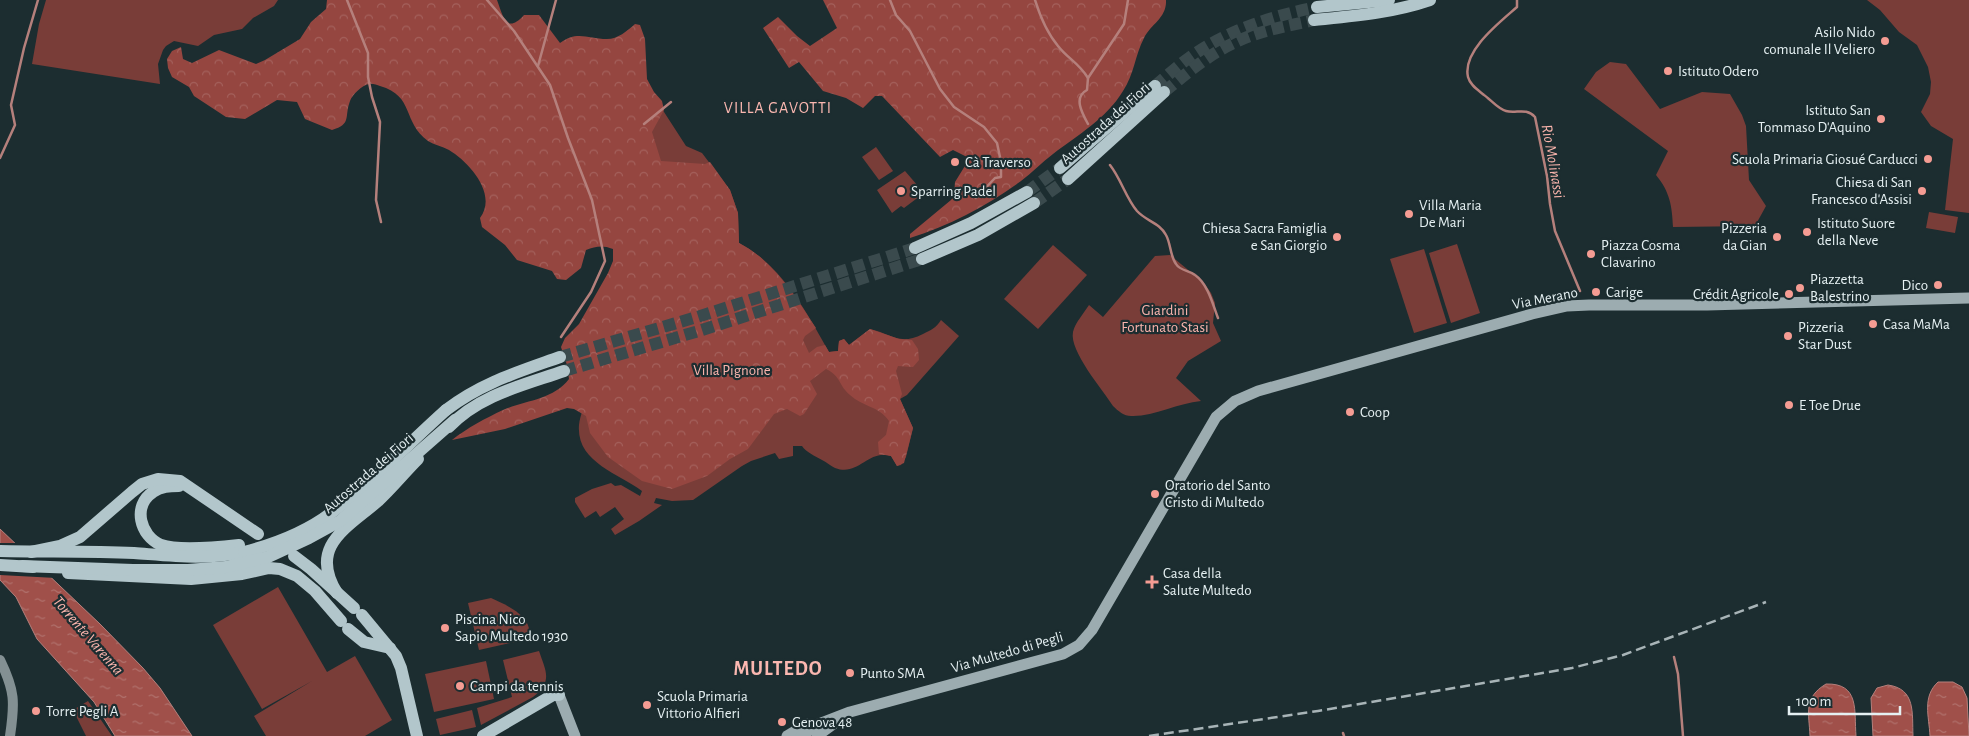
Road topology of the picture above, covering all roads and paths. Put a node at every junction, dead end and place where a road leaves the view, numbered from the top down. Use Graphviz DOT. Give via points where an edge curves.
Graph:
graph roads {
  1 [pos="1389,0"];
  2 [pos="1430,0"];
  3 [pos="1317,7"];
  4 [pos="1314,20"];
  5 [pos="1060,168"];
  6 [pos="1068,179"];
  7 [pos="915,248"];
  8 [pos="922,259"];
  9 [pos="1969,298"];
  10 [pos="560,357"];
  11 [pos="564,371"];
  12 [pos="455,420"];
  13 [pos="1194,453"];
  14 [pos="187,486"];
  15 [pos="258,534"];
  16 [pos="242,548"];
  17 [pos="0,551"];
  18 [pos="31,552"];
  19 [pos="294,556"];
  20 [pos="0,566"];
  21 [pos="22,566"];
  22 [pos="311,568"];
  23 [pos="315,591"];
  24 [pos="337,593"];
  25 [pos="390,648"];
  26 [pos="0,660"];
  27 [pos="560,695"];
  28 [pos="842,715"];
  29 [pos="415,731"];
  30 [pos="10,736"];
  31 [pos="483,736"];
  32 [pos="575,736"];
  33 [pos="787,736"];
  34 [pos="801,736"];
  35 [pos="817,736"];
  1 -- 3 [label="highway"];
  2 -- 4 [label="highway" via="1379,13"];
  5 -- 6 [label="highway, Autostrada dei Fiori" via="1160,89"];
  7 -- 8 [label="highway" via="1030,197 978,234"];
  9 -- 13 [label="main road, Via Merano" via="1567,306 1258,391 1222,410"];
  10 -- 16 [label="highway, Autostrada dei Fiori, bridge" via="484,385 462,398 331,513 290,537 264,547"];
  11 -- 12 [label="highway, Autostrada dei Fiori" via="489,398"];
  12 -- 21 [label="highway, Autostrada dei Fiori, bridge" via="340,521 268,557 226,567 188,570"];
  12 -- 24 [label="highway, bridge" via="378,500 333,540 327,552 328,570"];
  13 -- 28 [label="main road, Via Multedo di Pegli" via="1092,630 1079,645 1063,654"];
  14 -- 15 [label="highway"];
  14 -- 16 [label="highway" via="165,486 152,492 143,503 140,516 143,530 163,546"];
  14 -- 18 [label="highway" via="180,481 158,478 142,484 80,537 60,546"];
  16 -- 18 [label="highway, Autostrada dei Fiori" via="224,556 187,558"];
  17 -- 18 [label="highway, Autostrada dei Fiori"];
  19 -- 22 [label="highway"];
  20 -- 21 [label="highway, Autostrada dei Fiori"];
  21 -- 23 [label="highway, bridge" via="72,574 191,579 280,568 297,576"];
  22 -- 23 [label="highway"];
  22 -- 24 [label="highway"];
  23 -- 25 [label="highway" via="344,625 364,642"];
  24 -- 25 [label="highway"];
  25 -- 29 [label="highway" via="401,668"];
  26 -- 30 [label="street" via="10,684 14,707"];
  27 -- 31 [label="highway" via="553,695"];
  27 -- 32 [label="main road"];
  28 -- 33 [label="main road, Via Multedo di Pegli" via="820,718"];
  28 -- 34 [label="main road, Via Multedo di Pegli"];
  28 -- 35 [label="main road, Via Multedo di Pegli"];
}
